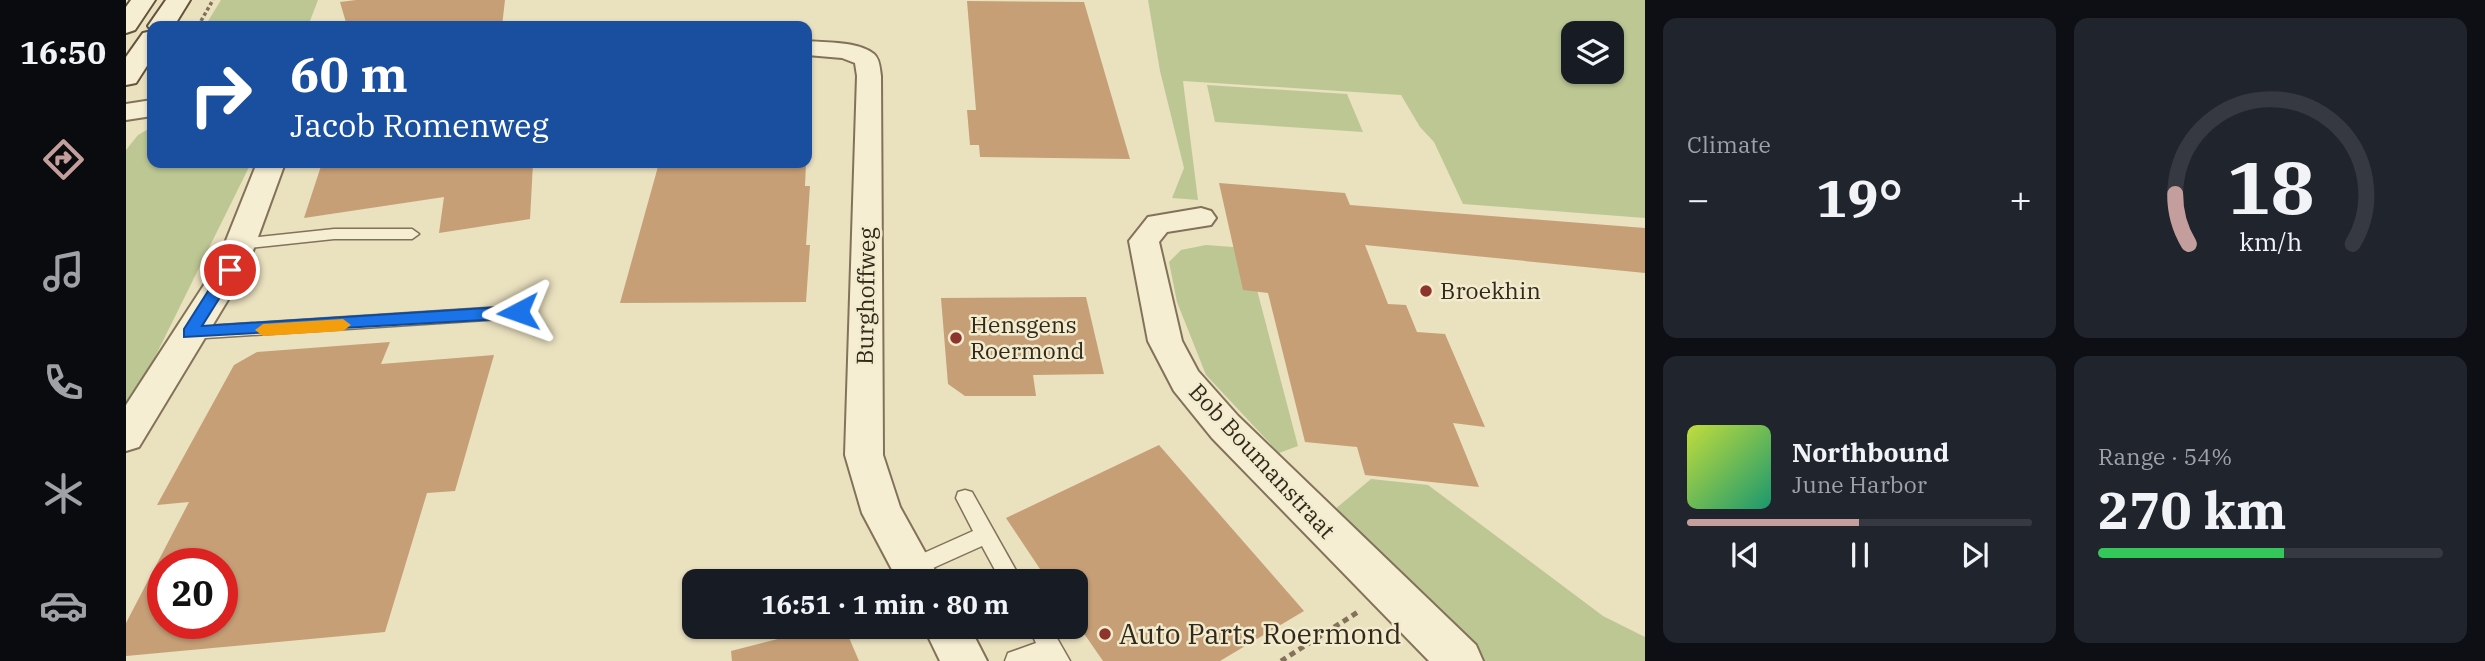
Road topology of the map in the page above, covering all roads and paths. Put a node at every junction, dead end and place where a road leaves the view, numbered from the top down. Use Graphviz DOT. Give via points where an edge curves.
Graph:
graph roads {
  1 [pos="143,0"];
  2 [pos="178,0"];
  3 [pos="214,0"];
  4 [pos="164,21"];
  5 [pos="201,21"];
  6 [pos="126,25"];
  7 [pos="147,46"];
  8 [pos="812,48"];
  9 [pos="126,77"];
  10 [pos="147,91"];
  11 [pos="126,92"];
  12 [pos="147,109"];
  13 [pos="126,112"];
  14 [pos="269,168"];
  15 [pos="1201,218"];
  16 [pos="412,234"];
  17 [pos="239,244"];
  18 [pos="518,312"];
  19 [pos="190,333"];
  20 [pos="126,436"];
  21 [pos="964,498"];
  22 [pos="985,535"];
  23 [pos="913,569"];
  24 [pos="925,569"];
  25 [pos="1005,569"];
  26 [pos="1388,593"];
  27 [pos="952,639"];
  28 [pos="1054,654"];
  29 [pos="964,661"];
  30 [pos="1016,661"];
  31 [pos="1281,661"];
  32 [pos="1460,661"];
  1 -- 6 [label="main road"];
  2 -- 4 [label="main road"];
  3 -- 5 [label="path"];
  7 -- 9 [label="main road"];
  8 -- 23 [label="street, Burghoffweg" via="846,51 866,59 864,455 882,513"];
  10 -- 11 [label="street"];
  12 -- 13 [label="street"];
  14 -- 17 [label="street"];
  15 -- 26 [label="street, Bob Boumanstraat" via="1158,224 1144,241 1165,341 1186,382 1225,427"];
  16 -- 17 [label="lane" via="334,234"];
  17 -- 19 [label="street" via="230,270"];
  18 -- 19 [label="lane"];
  19 -- 20 [label="street"];
  21 -- 22 [label="lane"];
  22 -- 24 [label="lane"];
  22 -- 25 [label="lane"];
  26 -- 31 [label="path"];
  26 -- 32 [label="street, Bob Boumanstraat"];
  27 -- 29 [label="street"];
  28 -- 30 [label="lane"];
}
